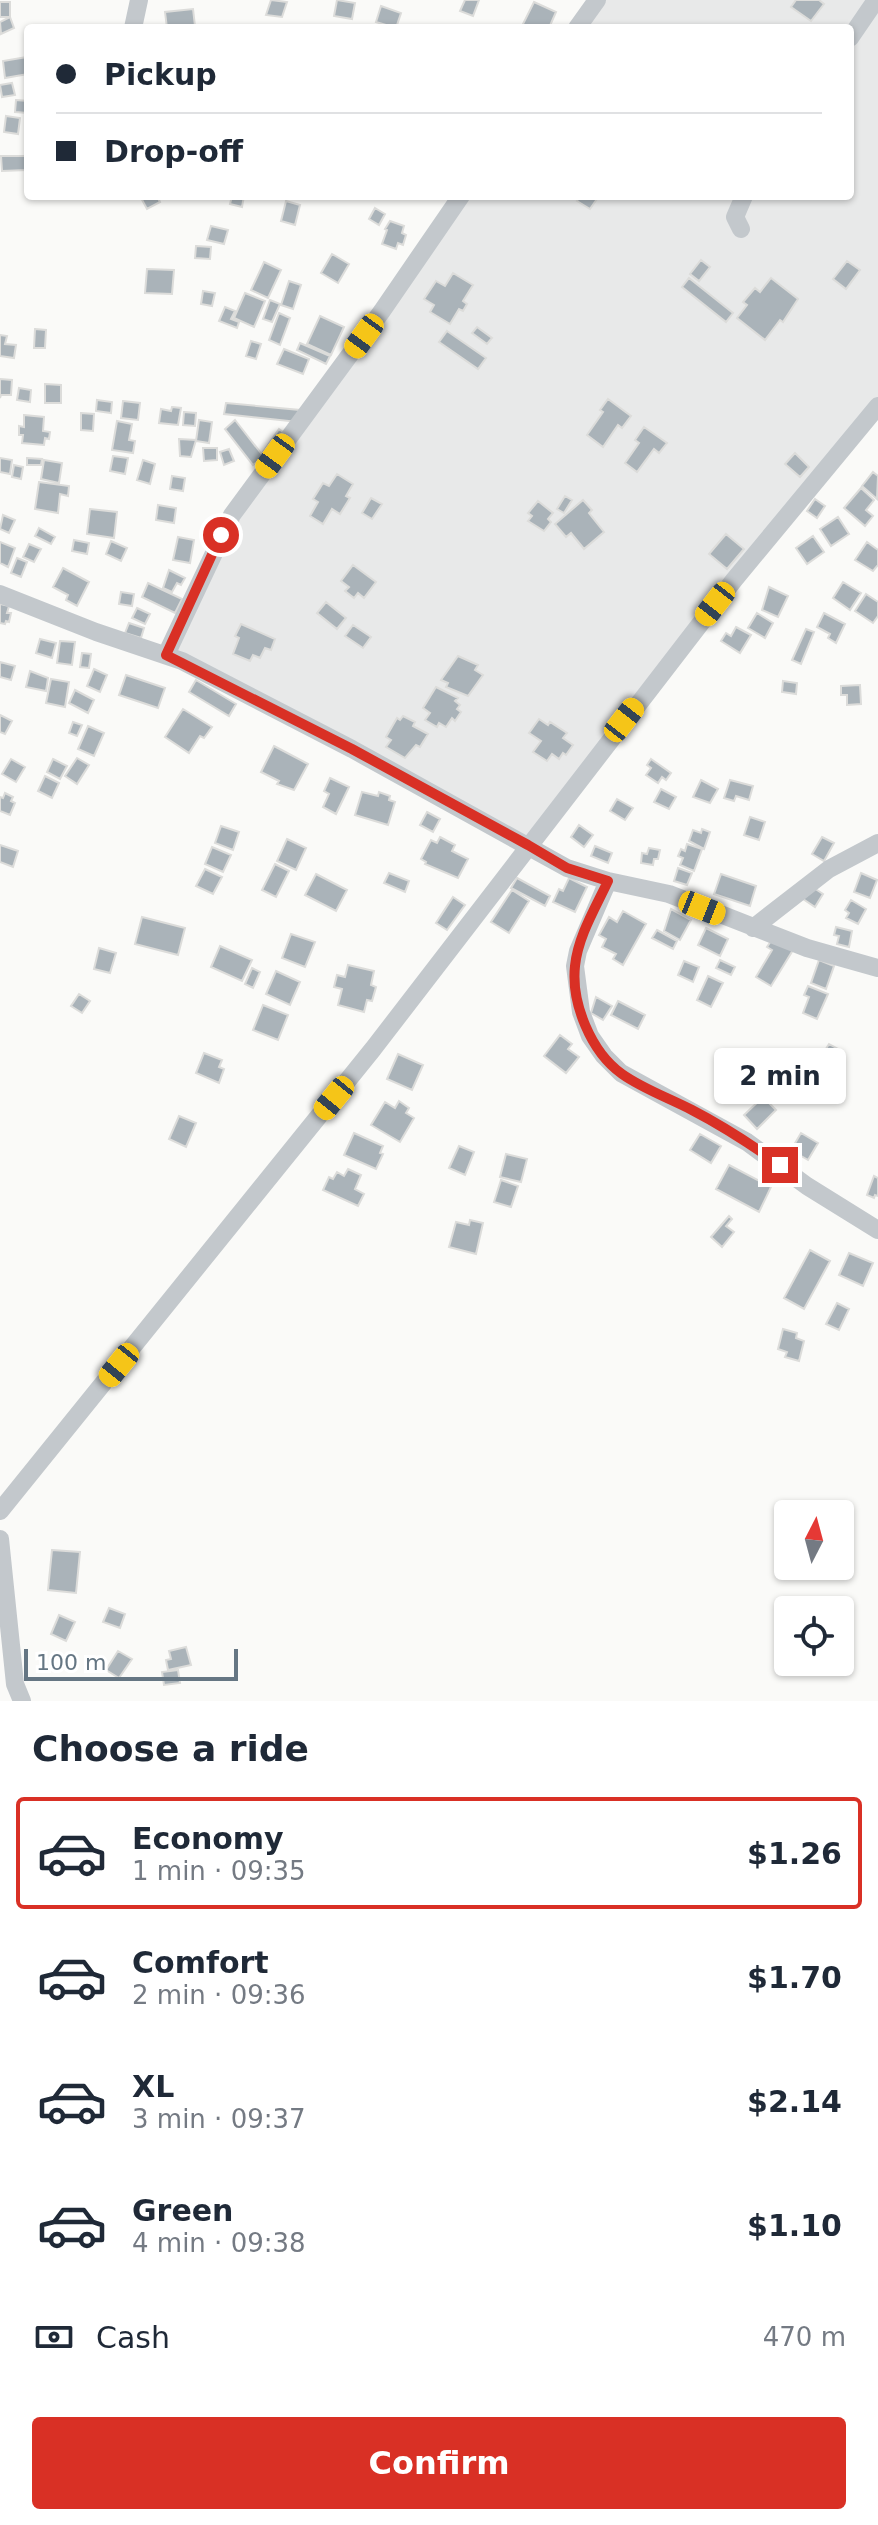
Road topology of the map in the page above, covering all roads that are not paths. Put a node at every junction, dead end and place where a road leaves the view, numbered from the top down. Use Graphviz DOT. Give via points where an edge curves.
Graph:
graph roads {
  1 [pos="139,0"];
  2 [pos="597,0"];
  3 [pos="876,0"];
  4 [pos="134,24"];
  5 [pos="580,24"];
  6 [pos="854,32"];
  7 [pos="458,200"];
  8 [pos="742,200"];
  9 [pos="741,229"];
  10 [pos="878,406"];
  11 [pos="0,594"];
  12 [pos="166,655"];
  13 [pos="878,843"];
  14 [pos="528,845"];
  15 [pos="608,881"];
  16 [pos="753,928"];
  17 [pos="878,968"];
  18 [pos="878,1230"];
  19 [pos="0,1511"];
  20 [pos="0,1539"];
  21 [pos="22,1701"];
  1 -- 4 [label="street"];
  2 -- 5 [label="street"];
  3 -- 6 [label="street"];
  7 -- 12 [label="street" via="232,515"];
  8 -- 9 [label="street" via="735,217"];
  10 -- 14 [label="street" via="734,580"];
  11 -- 12 [label="street"];
  12 -- 14 [label="street"];
  13 -- 16 [label="street" via="808,883"];
  14 -- 15 [label="street" via="567,868"];
  14 -- 19 [label="street" via="363,1061"];
  15 -- 16 [label="street" via="669,894"];
  15 -- 18 [label="street" via="575,966 581,1012 604,1056 621,1073 747,1142"];
  16 -- 17 [label="street"];
  20 -- 21 [label="street" via="15,1684"];
}
